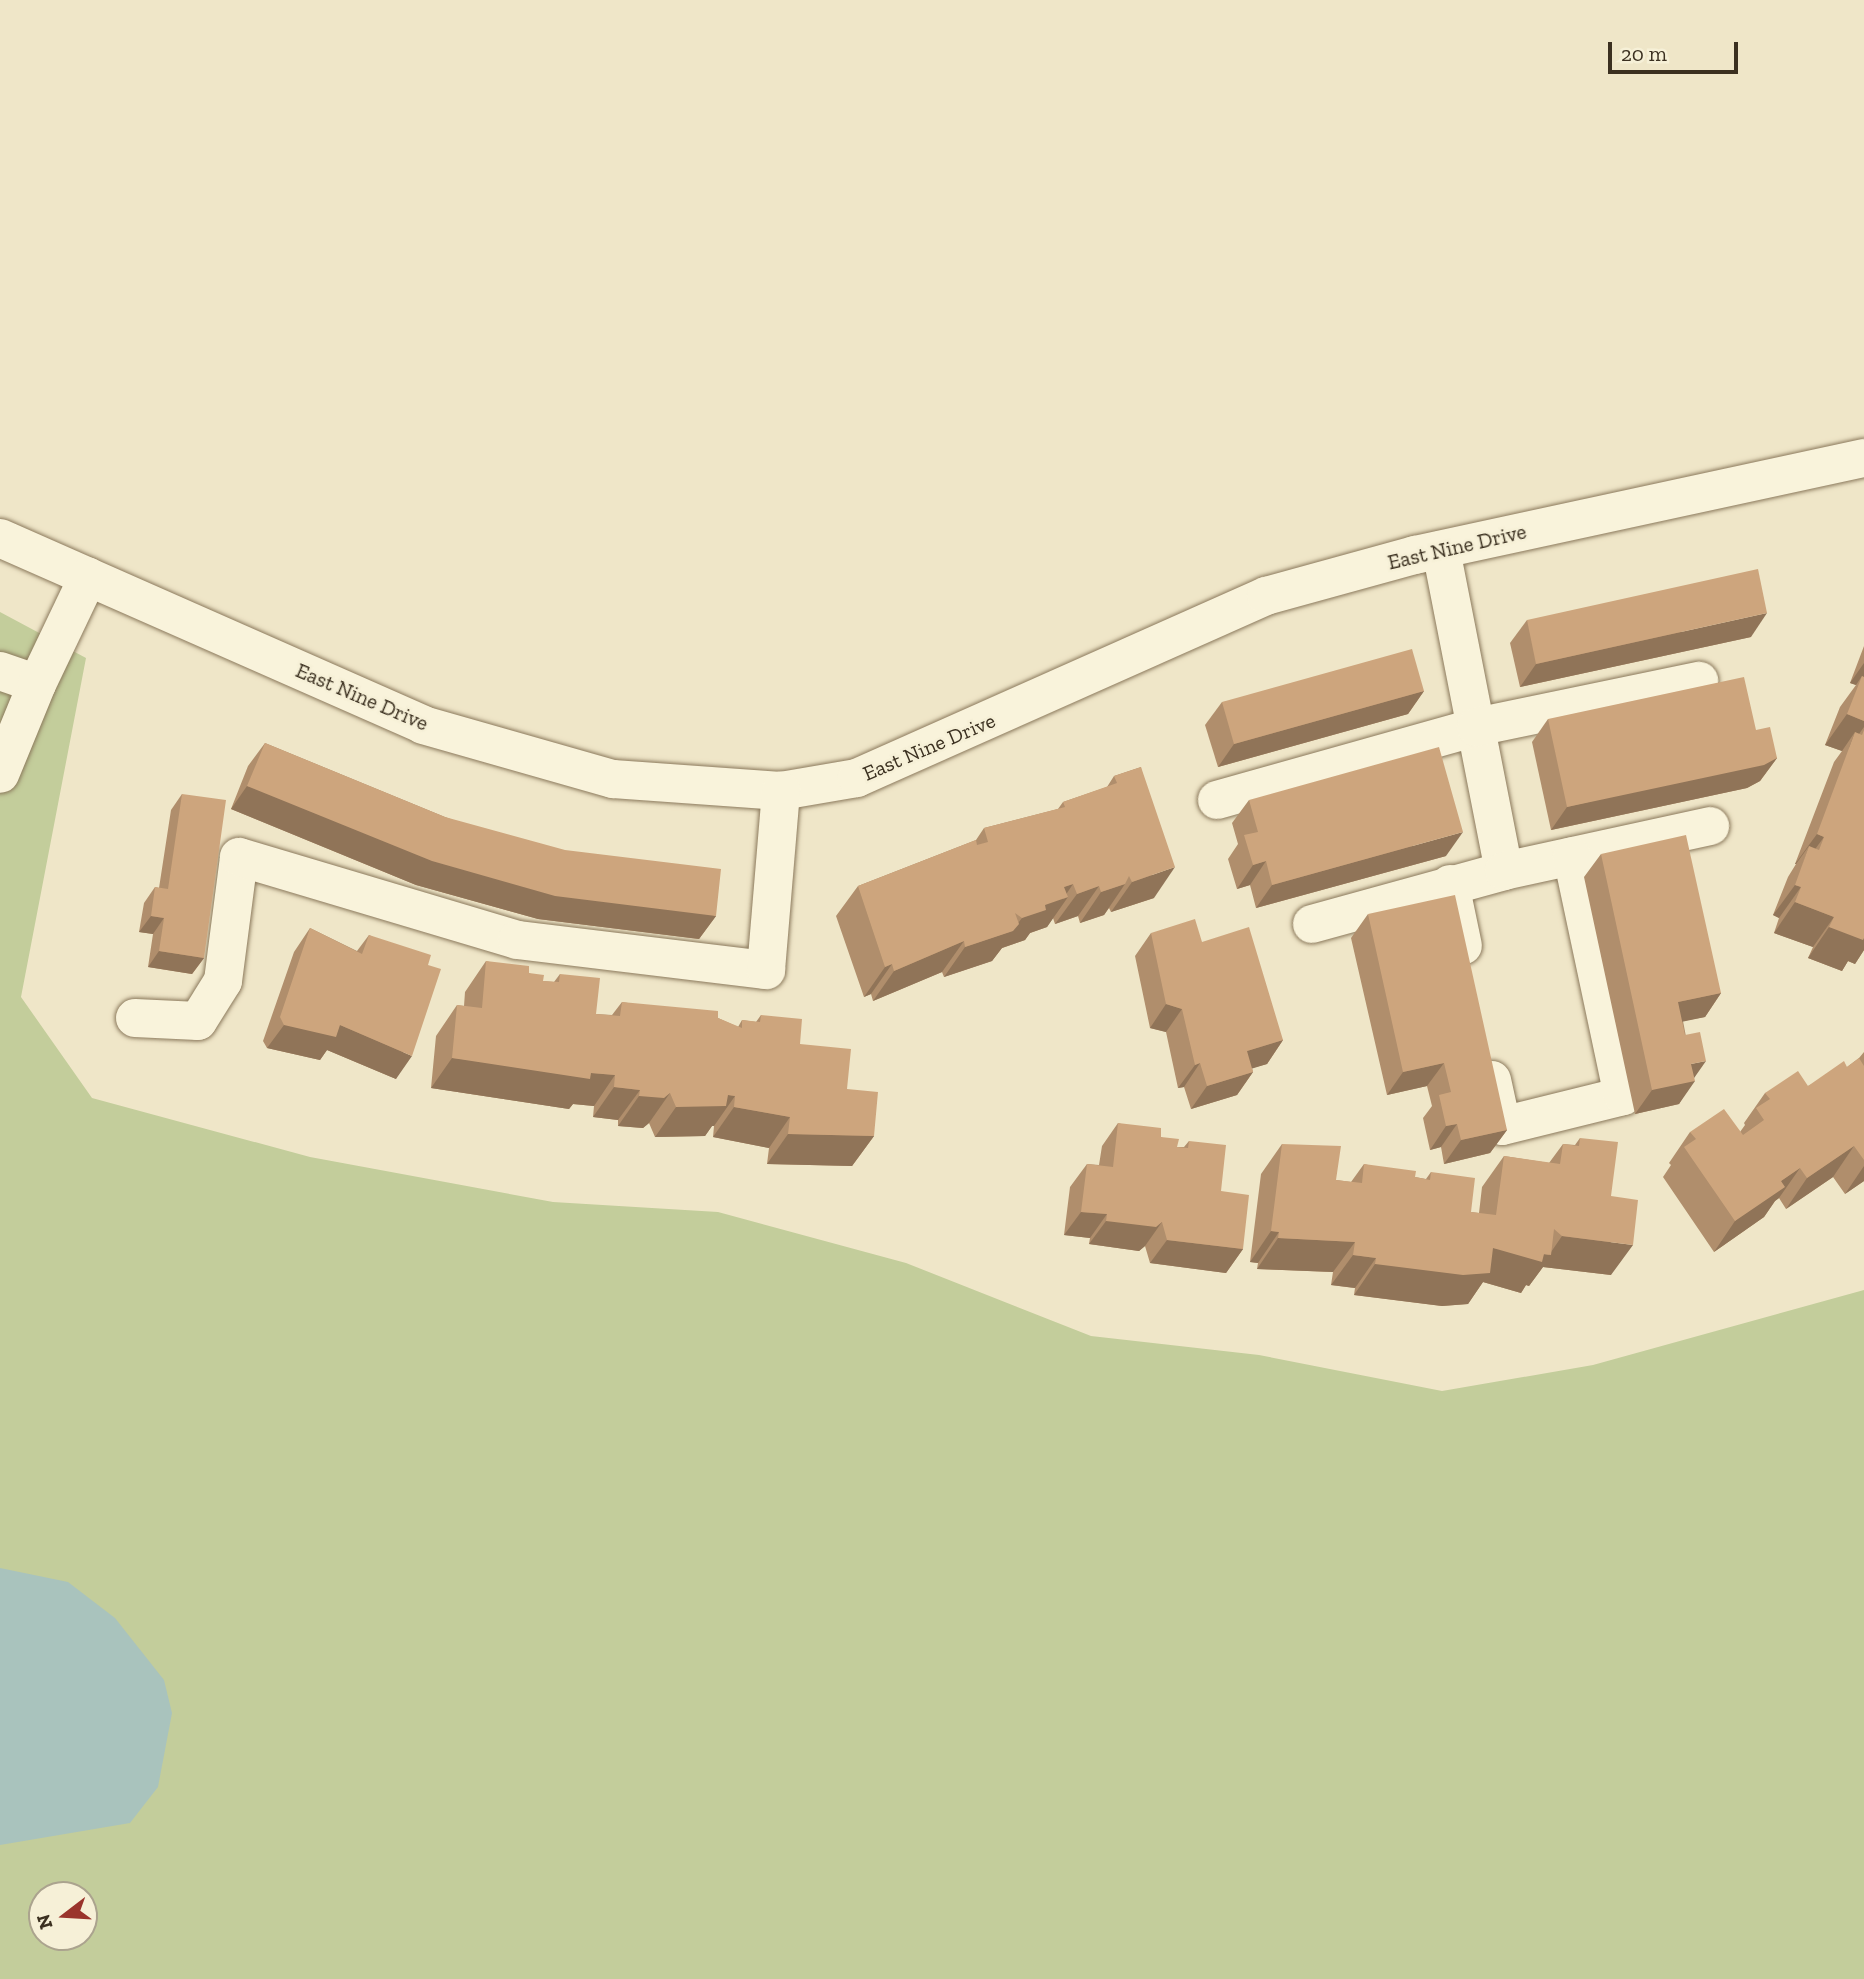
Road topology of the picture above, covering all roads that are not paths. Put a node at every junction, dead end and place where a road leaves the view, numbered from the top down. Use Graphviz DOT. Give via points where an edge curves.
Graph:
graph roads {
  1 [pos="1864,458"];
  2 [pos="0,538"];
  3 [pos="1441,550"];
  4 [pos="88,577"];
  5 [pos="0,671"];
  6 [pos="1699,681"];
  7 [pos="37,684"];
  8 [pos="1476,727"];
  9 [pos="0,774"];
  10 [pos="781,791"];
  11 [pos="1217,800"];
  12 [pos="1710,825"];
  13 [pos="1572,856"];
  14 [pos="1504,871"];
  15 [pos="1450,884"];
  16 [pos="1311,924"];
  17 [pos="1470,978"];
  18 [pos="135,1018"];
  19 [pos="1484,1045"];
  1 -- 3 [label="street, East Nine Drive"];
  2 -- 4 [label="street, East Nine Drive"];
  3 -- 8 [label="street"];
  3 -- 10 [label="street, East Nine Drive" via="1266,596 857,778"];
  4 -- 7 [label="street"];
  4 -- 10 [label="street, East Nine Drive" via="423,725 613,779"];
  5 -- 7 [label="street"];
  6 -- 8 [label="street"];
  7 -- 9 [label="street"];
  8 -- 11 [label="street"];
  8 -- 14 [label="street"];
  10 -- 18 [label="street" via="766,970 517,940 239,857 223,981 198,1021"];
  12 -- 13 [label="street"];
  13 -- 14 [label="street"];
  13 -- 19 [label="street" via="1623,1096 1502,1126"];
  14 -- 15 [label="street"];
  15 -- 16 [label="street"];
  15 -- 17 [label="street"];
}
